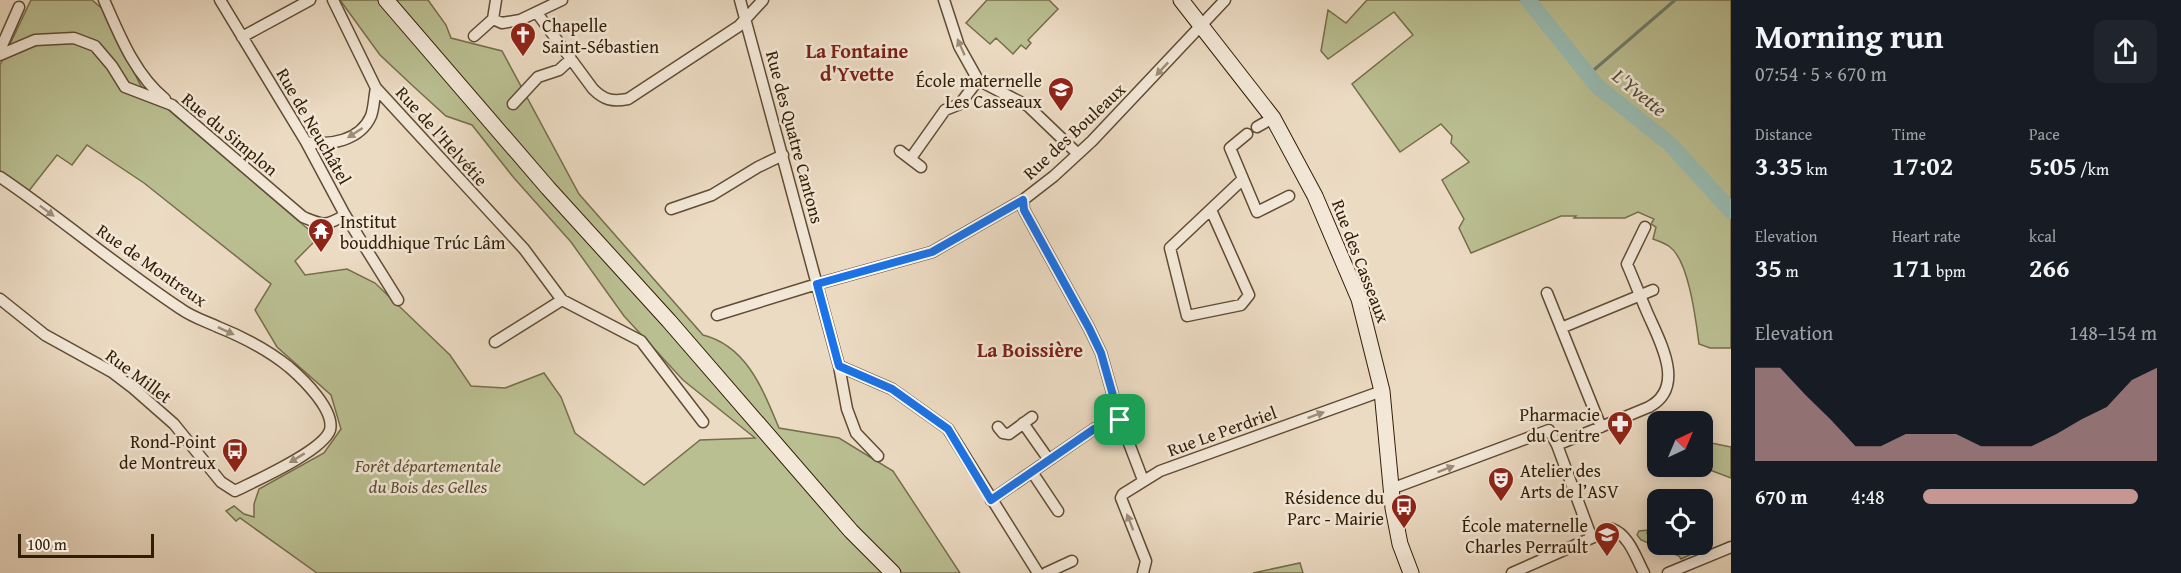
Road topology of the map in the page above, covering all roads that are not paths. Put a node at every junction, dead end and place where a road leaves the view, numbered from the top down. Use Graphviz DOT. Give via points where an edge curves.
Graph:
graph roads {
  1 [pos="104,0"];
  2 [pos="220,0"];
  3 [pos="310,0"];
  4 [pos="333,0"];
  5 [pos="386,0"];
  6 [pos="496,0"];
  7 [pos="562,0"];
  8 [pos="740,0"];
  9 [pos="763,0"];
  10 [pos="944,0"];
  11 [pos="1181,0"];
  12 [pos="1225,0"];
  13 [pos="19,7"];
  14 [pos="537,13"];
  15 [pos="746,19"];
  16 [pos="493,20"];
  17 [pos="1202,26"];
  18 [pos="474,36"];
  19 [pos="242,37"];
  20 [pos="0,50"];
  21 [pos="0,55"];
  22 [pos="571,59"];
  23 [pos="978,80"];
  24 [pos="376,88"];
  25 [pos="513,104"];
  26 [pos="172,105"];
  27 [pos="1273,118"];
  28 [pos="1257,127"];
  29 [pos="1247,134"];
  30 [pos="306,142"];
  31 [pos="900,151"];
  32 [pos="1078,154"];
  33 [pos="783,155"];
  34 [pos="910,158"];
  35 [pos="921,167"];
  36 [pos="0,177"];
  37 [pos="1243,179"];
  38 [pos="1289,196"];
  39 [pos="1023,200"];
  40 [pos="671,209"];
  41 [pos="1211,210"];
  42 [pos="345,215"];
  43 [pos="1645,226"];
  44 [pos="817,284"];
  45 [pos="1653,290"];
  46 [pos="1547,293"];
  47 [pos="1640,295"];
  48 [pos="0,298"];
  49 [pos="398,300"];
  50 [pos="562,300"];
  51 [pos="717,315"];
  52 [pos="1561,328"];
  53 [pos="495,342"];
  54 [pos="839,366"];
  55 [pos="1382,391"];
  56 [pos="1120,420"];
  57 [pos="703,422"];
  58 [pos="998,427"];
  59 [pos="1601,427"];
  60 [pos="1557,445"];
  61 [pos="878,456"];
  62 [pos="1049,460"];
  63 [pos="1032,472"];
  64 [pos="1143,480"];
  65 [pos="243,486"];
  66 [pos="1391,489"];
  67 [pos="991,500"];
  68 [pos="1058,511"];
  69 [pos="1591,536"];
  70 [pos="1731,547"];
  71 [pos="1072,561"];
  72 [pos="892,573"];
  73 [pos="1038,573"];
  74 [pos="1046,573"];
  75 [pos="1143,573"];
  76 [pos="1411,573"];
  77 [pos="1512,573"];
  78 [pos="1644,573"];
  79 [pos="1668,573"];
  1 -- 26 [label="street" via="142,76"];
  2 -- 19 [label="street, Rue de Neuchâtel"];
  3 -- 19 [label="street"];
  4 -- 24 [label="street, Rue de l'Helvétie"];
  5 -- 72 [label="main road" via="548,188"];
  6 -- 16 [label="street"];
  7 -- 14 [label="street"];
  8 -- 15 [label="street, Rue des Quatre Cantons"];
  9 -- 15 [label="street"];
  23 -- 10 [label="street, one-way" via="959,46"];
  11 -- 17 [label="main road, Rue des Casseaux"];
  12 -- 17 [label="street, Rue des Bouleaux"];
  13 -- 20 [label="street"];
  14 -- 16 [label="street" via="502,24"];
  14 -- 22 [label="street"];
  15 -- 22 [label="street" via="628,99 602,98"];
  15 -- 33 [label="street, Rue des Quatre Cantons"];
  16 -- 18 [label="street"];
  17 -- 27 [label="main road, Rue des Casseaux"];
  17 -- 32 [label="street, Rue des Bouleaux, one-way"];
  19 -- 30 [label="street, Rue de Neuchâtel"];
  21 -- 26 [label="street, Rue du Simplon" via="35,40 74,38 95,46 125,87"];
  22 -- 25 [label="street" via="559,70 538,78"];
  23 -- 32 [label="street" via="1028,106"];
  23 -- 34 [label="street" via="960,104 945,110"];
  24 -- 30 [label="street, one-way" via="371,115 362,130 345,140 322,145"];
  24 -- 50 [label="street, Rue de l'Helvétie" via="524,249"];
  26 -- 42 [label="street, Rue du Simplon" via="303,217 322,225"];
  27 -- 28 [label="street"];
  27 -- 55 [label="main road, Rue des Casseaux" via="1315,196 1359,299"];
  29 -- 37 [label="street" via="1230,148"];
  30 -- 42 [label="street, Rue de Neuchâtel"];
  31 -- 34 [label="street"];
  32 -- 39 [label="street, Rue des Bouleaux"];
  33 -- 40 [label="street" via="712,195"];
  33 -- 44 [label="street, Rue des Quatre Cantons"];
  34 -- 35 [label="street"];
  36 -- 65 [label="street, Rue de Montreux, one-way" via="183,311 279,359 315,394 330,421 325,439"];
  37 -- 38 [label="street" via="1257,212"];
  37 -- 41 [label="street"];
  39 -- 44 [label="street, Rue des Bouleaux" via="932,252"];
  39 -- 56 [label="street" via="1024,210 1101,353"];
  41 -- 41 [label="street" via="1170,248 1188,316 1240,305 1250,295"];
  42 -- 49 [label="street, Rue de Neuchâtel"];
  43 -- 47 [label="street" via="1627,264"];
  44 -- 51 [label="street, Rue des Bouleaux"];
  44 -- 54 [label="street, Rue des Quatre Cantons"];
  45 -- 47 [label="street"];
  46 -- 52 [label="street"];
  47 -- 52 [label="street"];
  47 -- 59 [label="street" via="1663,347 1668,380 1657,402"];
  48 -- 65 [label="street, Rue Millet" via="45,335 134,388 174,424 220,482 235,490"];
  50 -- 53 [label="street"];
  50 -- 57 [label="street, Rue de l'Helvétie" via="641,341"];
  52 -- 59 [label="street"];
  54 -- 61 [label="street, Rue des Quatre Cantons" via="856,433"];
  54 -- 67 [label="street" via="892,389 939,422 956,440"];
  64 -- 55 [label="street, Rue Le Perdriel, one-way"];
  55 -- 66 [label="main road, Rue des Casseaux"];
  56 -- 62 [label="street" via="1094,429"];
  56 -- 64 [label="street"];
  58 -- 62 [label="street" via="1009,434 1028,420"];
  59 -- 60 [label="street"];
  66 -- 60 [label="street, one-way" via="1549,429"];
  60 -- 69 [label="street"];
  62 -- 63 [label="street"];
  63 -- 67 [label="street"];
  63 -- 68 [label="street"];
  75 -- 64 [label="street, Rue Le Perdriel, one-way" via="1146,561 1121,498 1142,485"];
  66 -- 76 [label="main road, Rue des Casseaux" via="1400,544"];
  67 -- 73 [label="street"];
  69 -- 77 [label="street"];
  69 -- 78 [label="street" via="1612,528 1620,532"];
  70 -- 79 [label="street"];
  71 -- 74 [label="street"];
}
